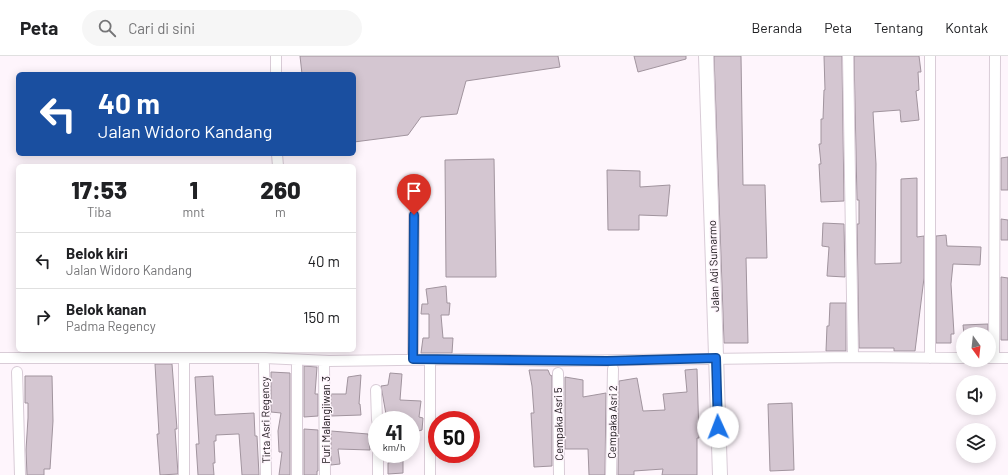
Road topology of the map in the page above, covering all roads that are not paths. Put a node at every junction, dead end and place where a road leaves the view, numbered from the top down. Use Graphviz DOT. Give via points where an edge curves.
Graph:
graph roads {
  1 [pos="276,56"];
  2 [pos="706,56"];
  3 [pos="848,56"];
  4 [pos="930,56"];
  5 [pos="995,56"];
  6 [pos="276,72"];
  7 [pos="414,215"];
  8 [pos="992,327"];
  9 [pos="244,354"];
  10 [pos="290,356"];
  11 [pos="853,356"];
  12 [pos="189,357"];
  13 [pos="0,358"];
  14 [pos="716,358"];
  15 [pos="930,358"];
  16 [pos="956,358"];
  17 [pos="996,358"];
  18 [pos="1008,358"];
  19 [pos="413,359"];
  20 [pos="264,365"];
  21 [pos="324,365"];
  22 [pos="430,365"];
  23 [pos="612,369"];
  24 [pos="17,372"];
  25 [pos="558,373"];
  26 [pos="376,390"];
  27 [pos="377,411"];
  28 [pos="378,463"];
  29 [pos="20,475"];
  30 [pos="184,475"];
  31 [pos="266,475"];
  32 [pos="297,475"];
  33 [pos="325,475"];
  34 [pos="378,475"];
  35 [pos="430,475"];
  36 [pos="559,475"];
  37 [pos="611,475"];
  38 [pos="720,475"];
  1 -- 6 [label="street"];
  2 -- 14 [label="main road, Jalan Adi Sumarmo"];
  3 -- 11 [label="street"];
  4 -- 15 [label="street"];
  5 -- 8 [label="street"];
  7 -- 19 [label="street"];
  9 -- 10 [label="street"];
  9 -- 12 [label="street"];
  10 -- 19 [label="street" via="329,361"];
  10 -- 32 [label="street"];
  11 -- 14 [label="street"];
  11 -- 15 [label="street"];
  12 -- 13 [label="street"];
  12 -- 30 [label="street"];
  14 -- 19 [label="street" via="607,361"];
  14 -- 38 [label="main road, Jalan Adi Sumarmo"];
  15 -- 16 [label="street"];
  17 -- 18 [label="street"];
  20 -- 31 [label="street, Tirta Asri Regency"];
  21 -- 33 [label="street, Puri Malangjiwan 3"];
  22 -- 35 [label="street"];
  23 -- 37 [label="street, Cempaka Asri 2"];
  24 -- 29 [label="street"];
  25 -- 36 [label="street, Cempaka Asri 5"];
  26 -- 27 [label="street"];
  28 -- 34 [label="street"];
}
